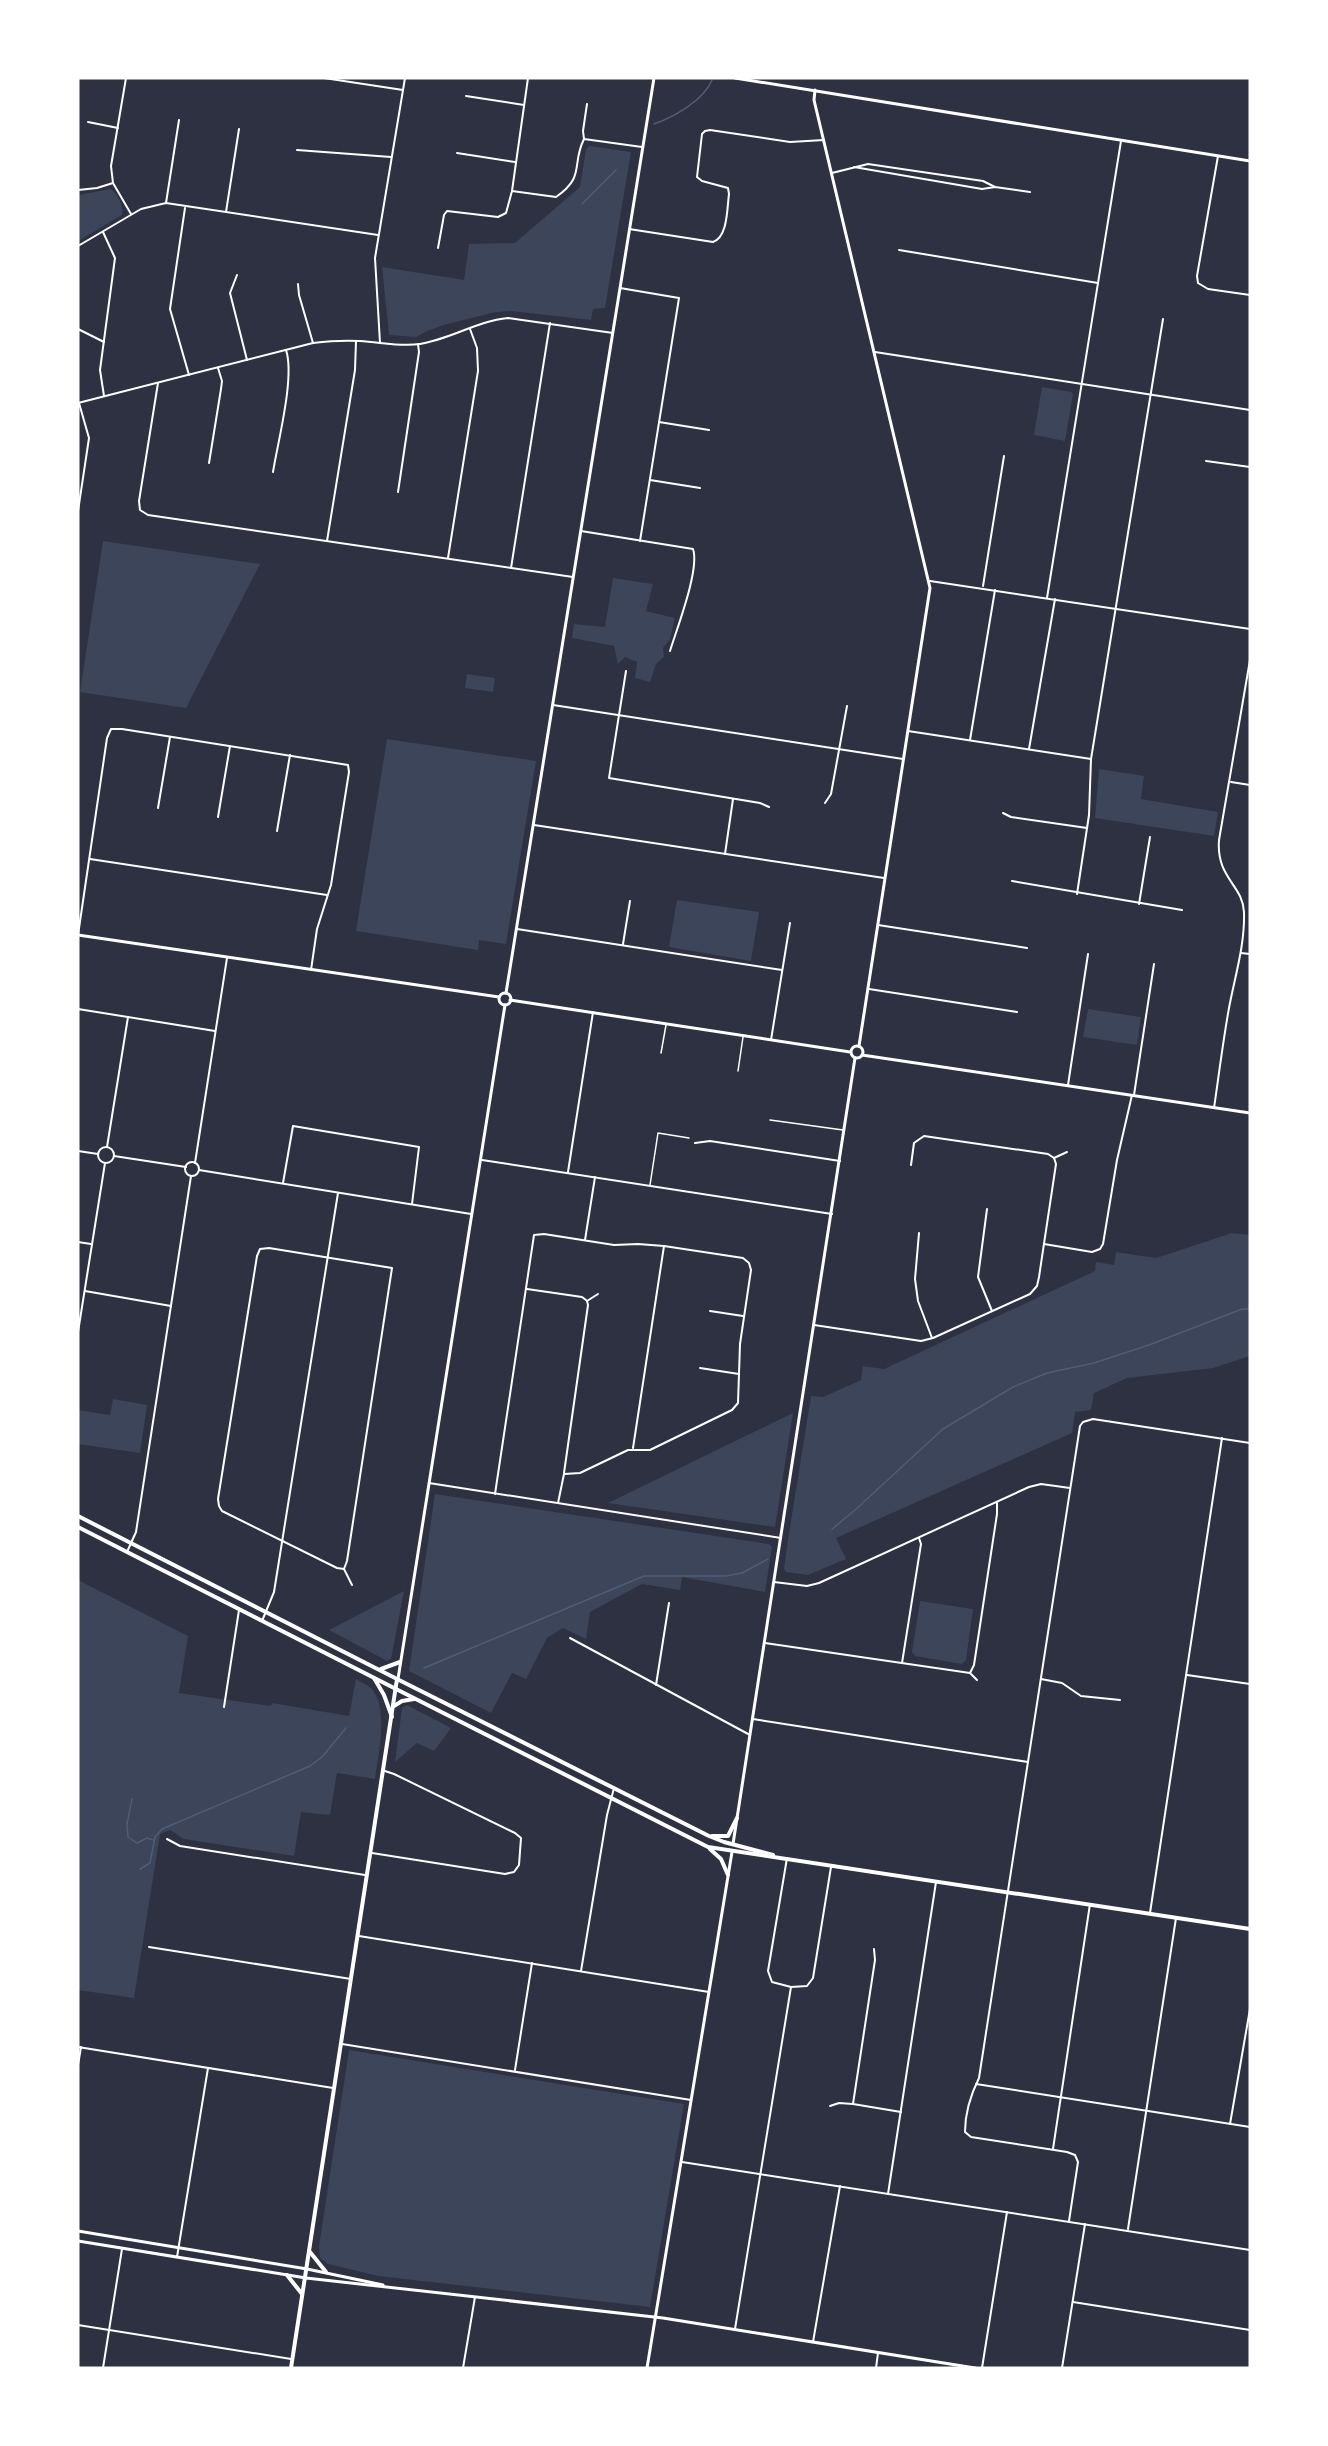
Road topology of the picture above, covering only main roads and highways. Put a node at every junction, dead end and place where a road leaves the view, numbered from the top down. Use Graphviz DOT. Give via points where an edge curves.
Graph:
graph roads {
  1 [pos="78,1516"];
  2 [pos="78,1527"];
  3 [pos="400,1662"];
  4 [pos="380,1669"];
  5 [pos="374,1678"];
  6 [pos="398,1679"];
  7 [pos="396,1689"];
  8 [pos="414,1699"];
  9 [pos="394,1706"];
  10 [pos="392,1718"];
  11 [pos="737,1818"];
  12 [pos="709,1836"];
  13 [pos="708,1847"];
  14 [pos="787,1858"];
  15 [pos="728,1875"];
  16 [pos="1250,1929"];
  17 [pos="310,2252"];
  18 [pos="326,2272"];
  19 [pos="287,2274"];
  20 [pos="303,2295"];
  21 [pos="291,2368"];
  1 -- 4 [label="main road"];
  2 -- 5 [label="main road"];
  3 -- 4 [label="main road"];
  4 -- 6 [label="main road"];
  5 -- 7 [label="main road"];
  5 -- 10 [label="main road"];
  6 -- 7 [label="main road"];
  6 -- 12 [label="main road"];
  7 -- 8 [label="main road"];
  7 -- 9 [label="main road"];
  8 -- 9 [label="main road"];
  8 -- 13 [label="main road"];
  9 -- 10 [label="main road"];
  10 -- 17 [label="main road"];
  11 -- 12 [label="main road" via="728,1836"];
  12 -- 14 [label="main road"];
  13 -- 14 [label="main road"];
  13 -- 15 [label="main road"];
  14 -- 16 [label="main road"];
  17 -- 18 [label="main road"];
  17 -- 20 [label="main road"];
  19 -- 20 [label="main road"];
  20 -- 21 [label="main road"];
}
